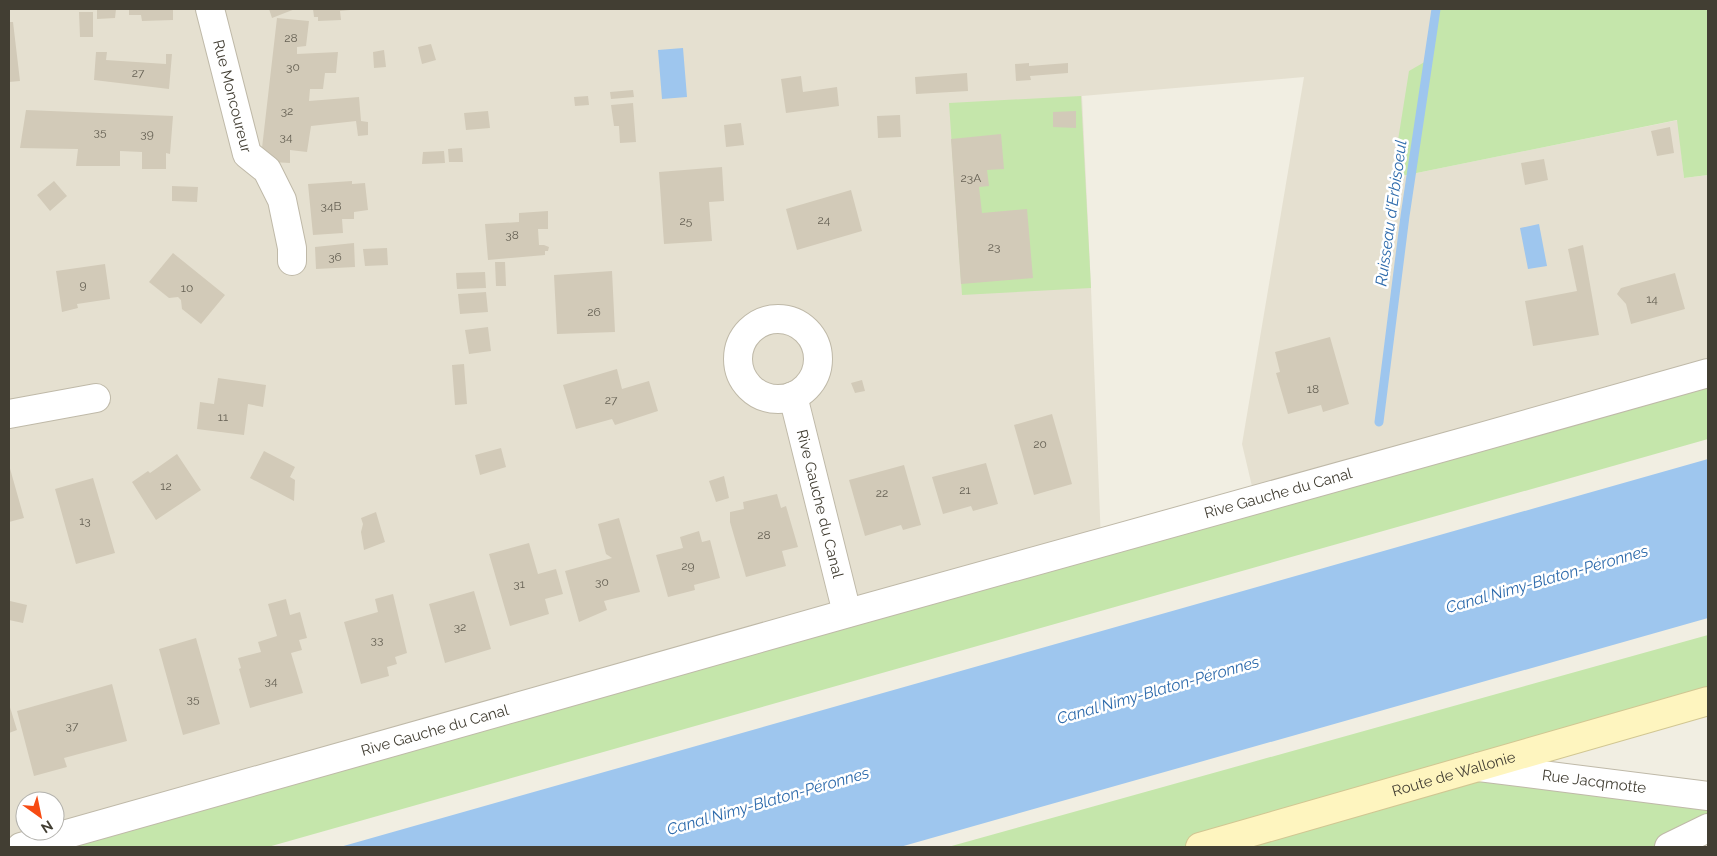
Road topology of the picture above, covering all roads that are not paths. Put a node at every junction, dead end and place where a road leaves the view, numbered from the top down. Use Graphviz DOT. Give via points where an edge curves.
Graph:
graph roads {
  1 [pos="210,9"];
  2 [pos="292,261"];
  3 [pos="1708,373"];
  4 [pos="792,396"];
  5 [pos="96,398"];
  6 [pos="9,414"];
  7 [pos="847,613"];
  8 [pos="1708,701"];
  9 [pos="1480,767"];
  10 [pos="1708,796"];
  11 [pos="1708,828"];
  12 [pos="21,847"];
  13 [pos="1200,847"];
  14 [pos="1669,847"];
  1 -- 2 [label="street, Rue Moncoureur" via="247,154 267,170 282,200"];
  3 -- 7 [label="street, Rive Gauche du Canal"];
  4 -- 7 [label="street, Rive Gauche du Canal"];
  5 -- 6 [label="street"];
  7 -- 12 [label="street, Rive Gauche du Canal"];
  8 -- 9 [label="main road, Route de Wallonie"];
  9 -- 10 [label="street, Rue Jacqmotte"];
  9 -- 13 [label="main road, Route de Wallonie"];
  11 -- 14 [label="street"];
}
